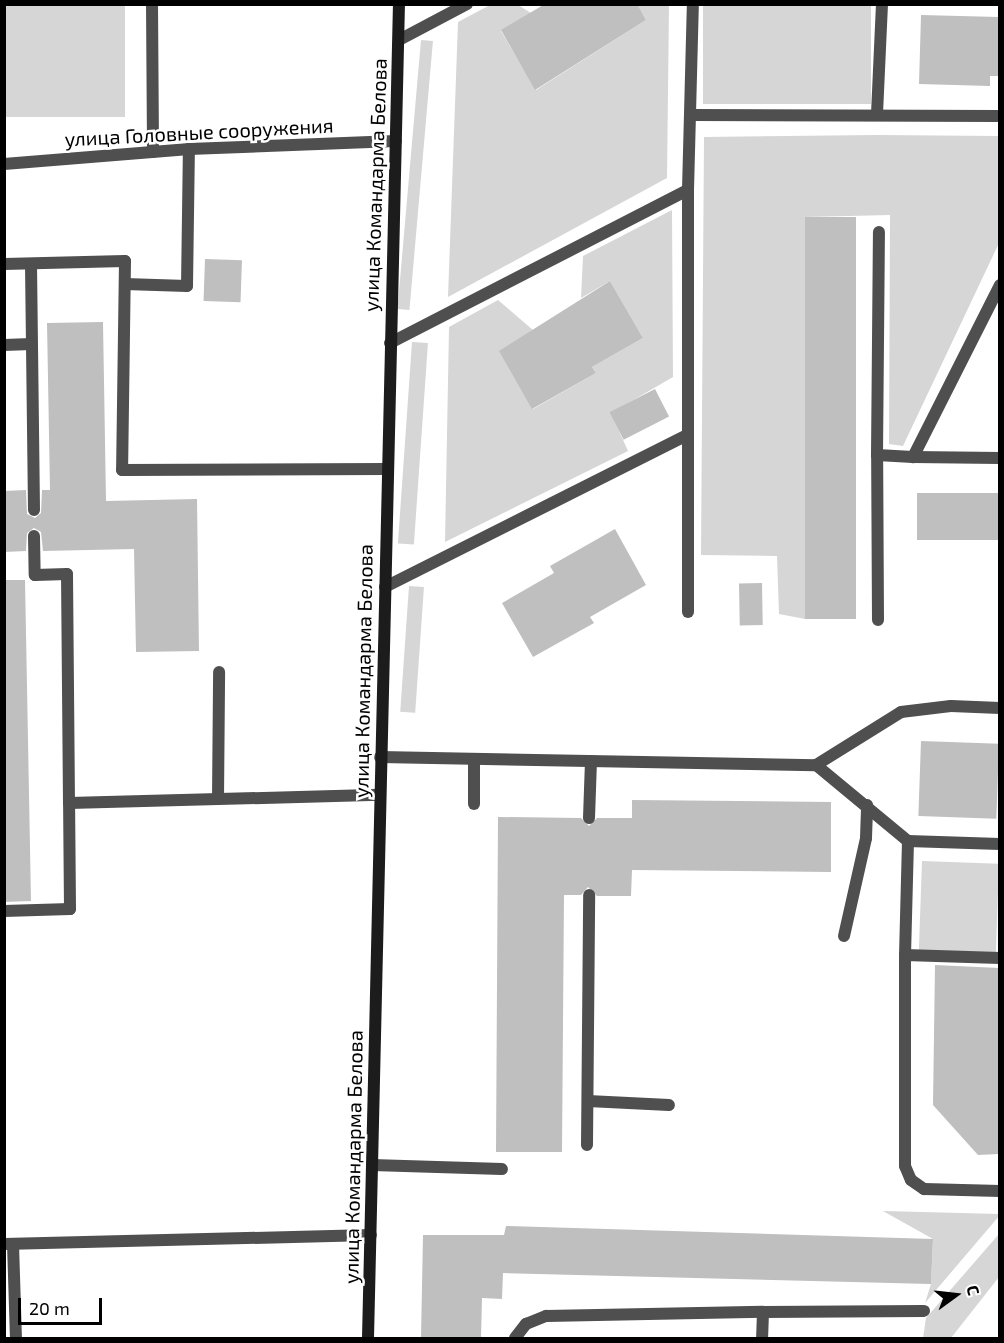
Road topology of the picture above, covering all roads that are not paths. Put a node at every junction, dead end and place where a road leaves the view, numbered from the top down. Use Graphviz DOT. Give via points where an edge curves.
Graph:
graph roads {
  1 [pos="152,4"];
  2 [pos="399,4"];
  3 [pos="467,4"];
  4 [pos="693,4"];
  5 [pos="882,4"];
  6 [pos="399,40"];
  7 [pos="878,114"];
  8 [pos="692,115"];
  9 [pos="999,116"];
  10 [pos="396,141"];
  11 [pos="189,149"];
  12 [pos="153,152"];
  13 [pos="4,164"];
  14 [pos="688,190"];
  15 [pos="879,232"];
  16 [pos="4,264"];
  17 [pos="31,264"];
  18 [pos="125,284"];
  19 [pos="999,285"];
  20 [pos="390,343"];
  21 [pos="31,344"];
  22 [pos="4,345"];
  23 [pos="687,435"];
  24 [pos="877,455"];
  25 [pos="913,457"];
  26 [pos="999,458"];
  27 [pos="387,470"];
  28 [pos="34,510"];
  29 [pos="34,536"];
  30 [pos="385,587"];
  31 [pos="688,612"];
  32 [pos="878,620"];
  33 [pos="219,672"];
  34 [pos="999,708"];
  35 [pos="380,757"];
  36 [pos="474,759"];
  37 [pos="591,761"];
  38 [pos="816,765"];
  39 [pos="380,795"];
  40 [pos="218,799"];
  41 [pos="69,803"];
  42 [pos="474,804"];
  43 [pos="867,805"];
  44 [pos="589,818"];
  45 [pos="908,840"];
  46 [pos="999,844"];
  47 [pos="588,896"];
  48 [pos="4,910"];
  49 [pos="844,936"];
  50 [pos="905,955"];
  51 [pos="999,958"];
  52 [pos="588,1101"];
  53 [pos="669,1105"];
  54 [pos="587,1145"];
  55 [pos="372,1165"];
  56 [pos="502,1169"];
  57 [pos="999,1191"];
  58 [pos="371,1235"];
  59 [pos="9,1244"];
  60 [pos="924,1311"];
  61 [pos="763,1312"];
  62 [pos="16,1338"];
  63 [pos="368,1338"];
  64 [pos="515,1338"];
  65 [pos="762,1338"];
  1 -- 12 [label="street"];
  2 -- 6 [label="main road, улица Командарма Белова"];
  3 -- 6 [label="street"];
  4 -- 8 [label="street"];
  5 -- 7 [label="street"];
  6 -- 10 [label="main road, улица Командарма Белова"];
  7 -- 8 [label="street"];
  7 -- 9 [label="street"];
  8 -- 14 [label="street"];
  10 -- 11 [label="street, улица Головные сооружения"];
  10 -- 20 [label="main road, улица Командарма Белова"];
  11 -- 12 [label="street, улица Головные сооружения"];
  11 -- 18 [label="street" via="187,286"];
  12 -- 13 [label="street, улица Головные сооружения"];
  14 -- 20 [label="street"];
  14 -- 23 [label="street"];
  15 -- 24 [label="street"];
  16 -- 17 [label="street"];
  17 -- 18 [label="street" via="124,261"];
  17 -- 21 [label="street"];
  18 -- 27 [label="street" via="122,470"];
  19 -- 25 [label="street"];
  20 -- 27 [label="main road, улица Командарма Белова"];
  21 -- 22 [label="street"];
  21 -- 28 [label="street"];
  23 -- 30 [label="street"];
  23 -- 31 [label="street"];
  24 -- 25 [label="street"];
  24 -- 32 [label="street"];
  25 -- 26 [label="street"];
  27 -- 30 [label="main road, улица Командарма Белова"];
  29 -- 41 [label="street" via="35,576 67,574"];
  30 -- 35 [label="main road, улица Командарма Белова"];
  33 -- 40 [label="street"];
  34 -- 38 [label="street" via="951,706 901,712"];
  35 -- 36 [label="street"];
  35 -- 39 [label="main road, улица Командарма Белова"];
  36 -- 37 [label="street"];
  36 -- 42 [label="street"];
  37 -- 38 [label="street"];
  37 -- 44 [label="street"];
  38 -- 43 [label="street"];
  39 -- 40 [label="street"];
  39 -- 55 [label="main road, улица Командарма Белова"];
  40 -- 41 [label="street"];
  41 -- 48 [label="street" via="70,909"];
  43 -- 45 [label="street"];
  43 -- 49 [label="street" via="864,847"];
  45 -- 46 [label="street"];
  45 -- 50 [label="street"];
  47 -- 52 [label="street"];
  50 -- 51 [label="street"];
  50 -- 57 [label="street" via="905,1166 911,1180 924,1189"];
  52 -- 53 [label="street"];
  52 -- 54 [label="street"];
  55 -- 56 [label="street"];
  55 -- 58 [label="main road, улица Командарма Белова"];
  58 -- 59 [label="street"];
  58 -- 63 [label="main road, улица Командарма Белова"];
  59 -- 62 [label="street"];
  60 -- 61 [label="street"];
  61 -- 64 [label="street" via="546,1316 526,1324"];
  61 -- 65 [label="street"];
}
